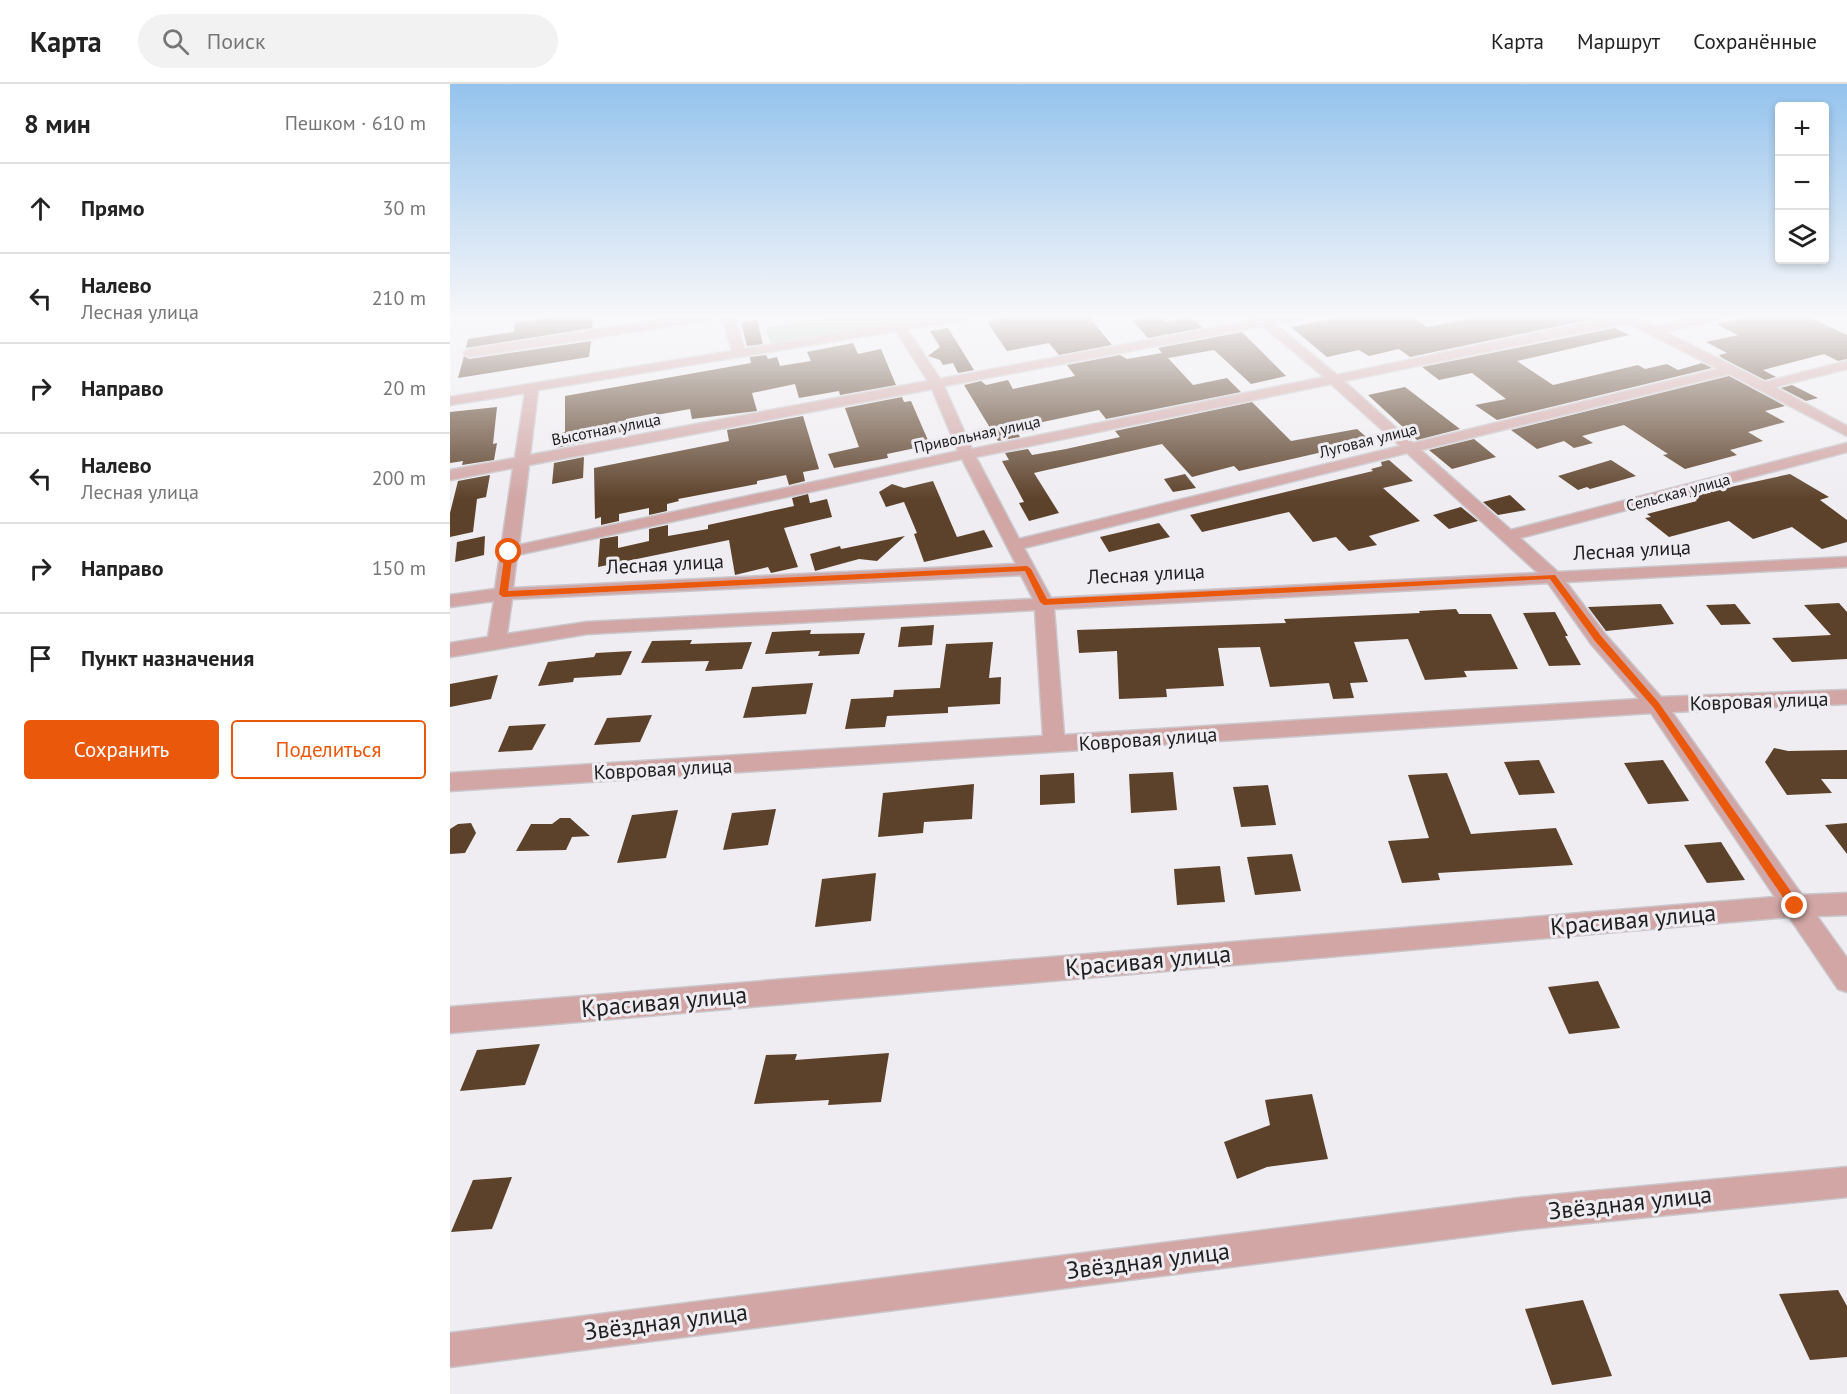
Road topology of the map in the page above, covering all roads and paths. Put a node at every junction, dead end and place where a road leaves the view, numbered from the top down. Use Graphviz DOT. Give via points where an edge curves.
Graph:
graph roads {
  1 [pos="598,377"];
  2 [pos="932,377"];
  3 [pos="966,377"];
  4 [pos="1337,377"];
  5 [pos="1700,377"];
  6 [pos="1744,377"];
  7 [pos="1798,377"];
  8 [pos="1333,378"];
  9 [pos="936,383"];
  10 [pos="1763,386"];
  11 [pos="532,388"];
  12 [pos="450,401"];
  13 [pos="1847,432"];
  14 [pos="1847,447"];
  15 [pos="1412,448"];
  16 [pos="967,454"];
  17 [pos="522,462"];
  18 [pos="450,476"];
  19 [pos="1509,536"];
  20 [pos="1015,545"];
  21 [pos="509,552"];
  22 [pos="1847,562"];
  23 [pos="1027,569"];
  24 [pos="1552,576"];
  25 [pos="503,594"];
  26 [pos="450,601"];
  27 [pos="1044,602"];
  28 [pos="497,641"];
  29 [pos="450,650"];
  30 [pos="1847,697"];
  31 [pos="1656,705"];
  32 [pos="1054,745"];
  33 [pos="450,782"];
  34 [pos="1847,904"];
  35 [pos="1795,906"];
  36 [pos="1847,980"];
  37 [pos="450,1020"];
  38 [pos="1847,1182"];
  39 [pos="450,1350"];
  1 -- 11 [label="street"];
  2 -- 9 [label="street"];
  3 -- 9 [label="street, Высотная улица"];
  4 -- 8 [label="street, Привольная улица"];
  5 -- 15 [label="street, Луговая улица"];
  6 -- 10 [label="street"];
  7 -- 10 [label="street"];
  8 -- 15 [label="street"];
  8 -- 16 [label="street, Привольная улица"];
  9 -- 16 [label="street"];
  9 -- 17 [label="street, Высотная улица"];
  10 -- 13 [label="street"];
  11 -- 12 [label="street"];
  11 -- 17 [label="street"];
  14 -- 19 [label="street, Сельская улица"];
  15 -- 19 [label="street"];
  15 -- 20 [label="street, Луговая улица"];
  16 -- 20 [label="street"];
  16 -- 21 [label="street, Привольная улица"];
  17 -- 18 [label="street, Высотная улица"];
  17 -- 21 [label="street"];
  19 -- 24 [label="street"];
  20 -- 23 [label="street"];
  21 -- 25 [label="street"];
  22 -- 24 [label="street, Лесная улица"];
  23 -- 25 [label="street, Лесная улица"];
  23 -- 27 [label="street"];
  24 -- 27 [label="street, Лесная улица"];
  24 -- 31 [label="street" via="1598,639"];
  25 -- 26 [label="street, Лесная улица"];
  25 -- 28 [label="street"];
  27 -- 28 [label="street, Лесная улица" via="587,628"];
  27 -- 32 [label="street"];
  28 -- 29 [label="street, Лесная улица"];
  30 -- 31 [label="street, Ковровая улица"];
  31 -- 32 [label="street, Ковровая улица"];
  31 -- 35 [label="street"];
  32 -- 33 [label="street, Ковровая улица"];
  34 -- 35 [label="street, Красивая улица"];
  35 -- 36 [label="street"];
  35 -- 37 [label="street, Красивая улица"];
  38 -- 39 [label="street, Звёздная улица" via="1519,1214"];
}
